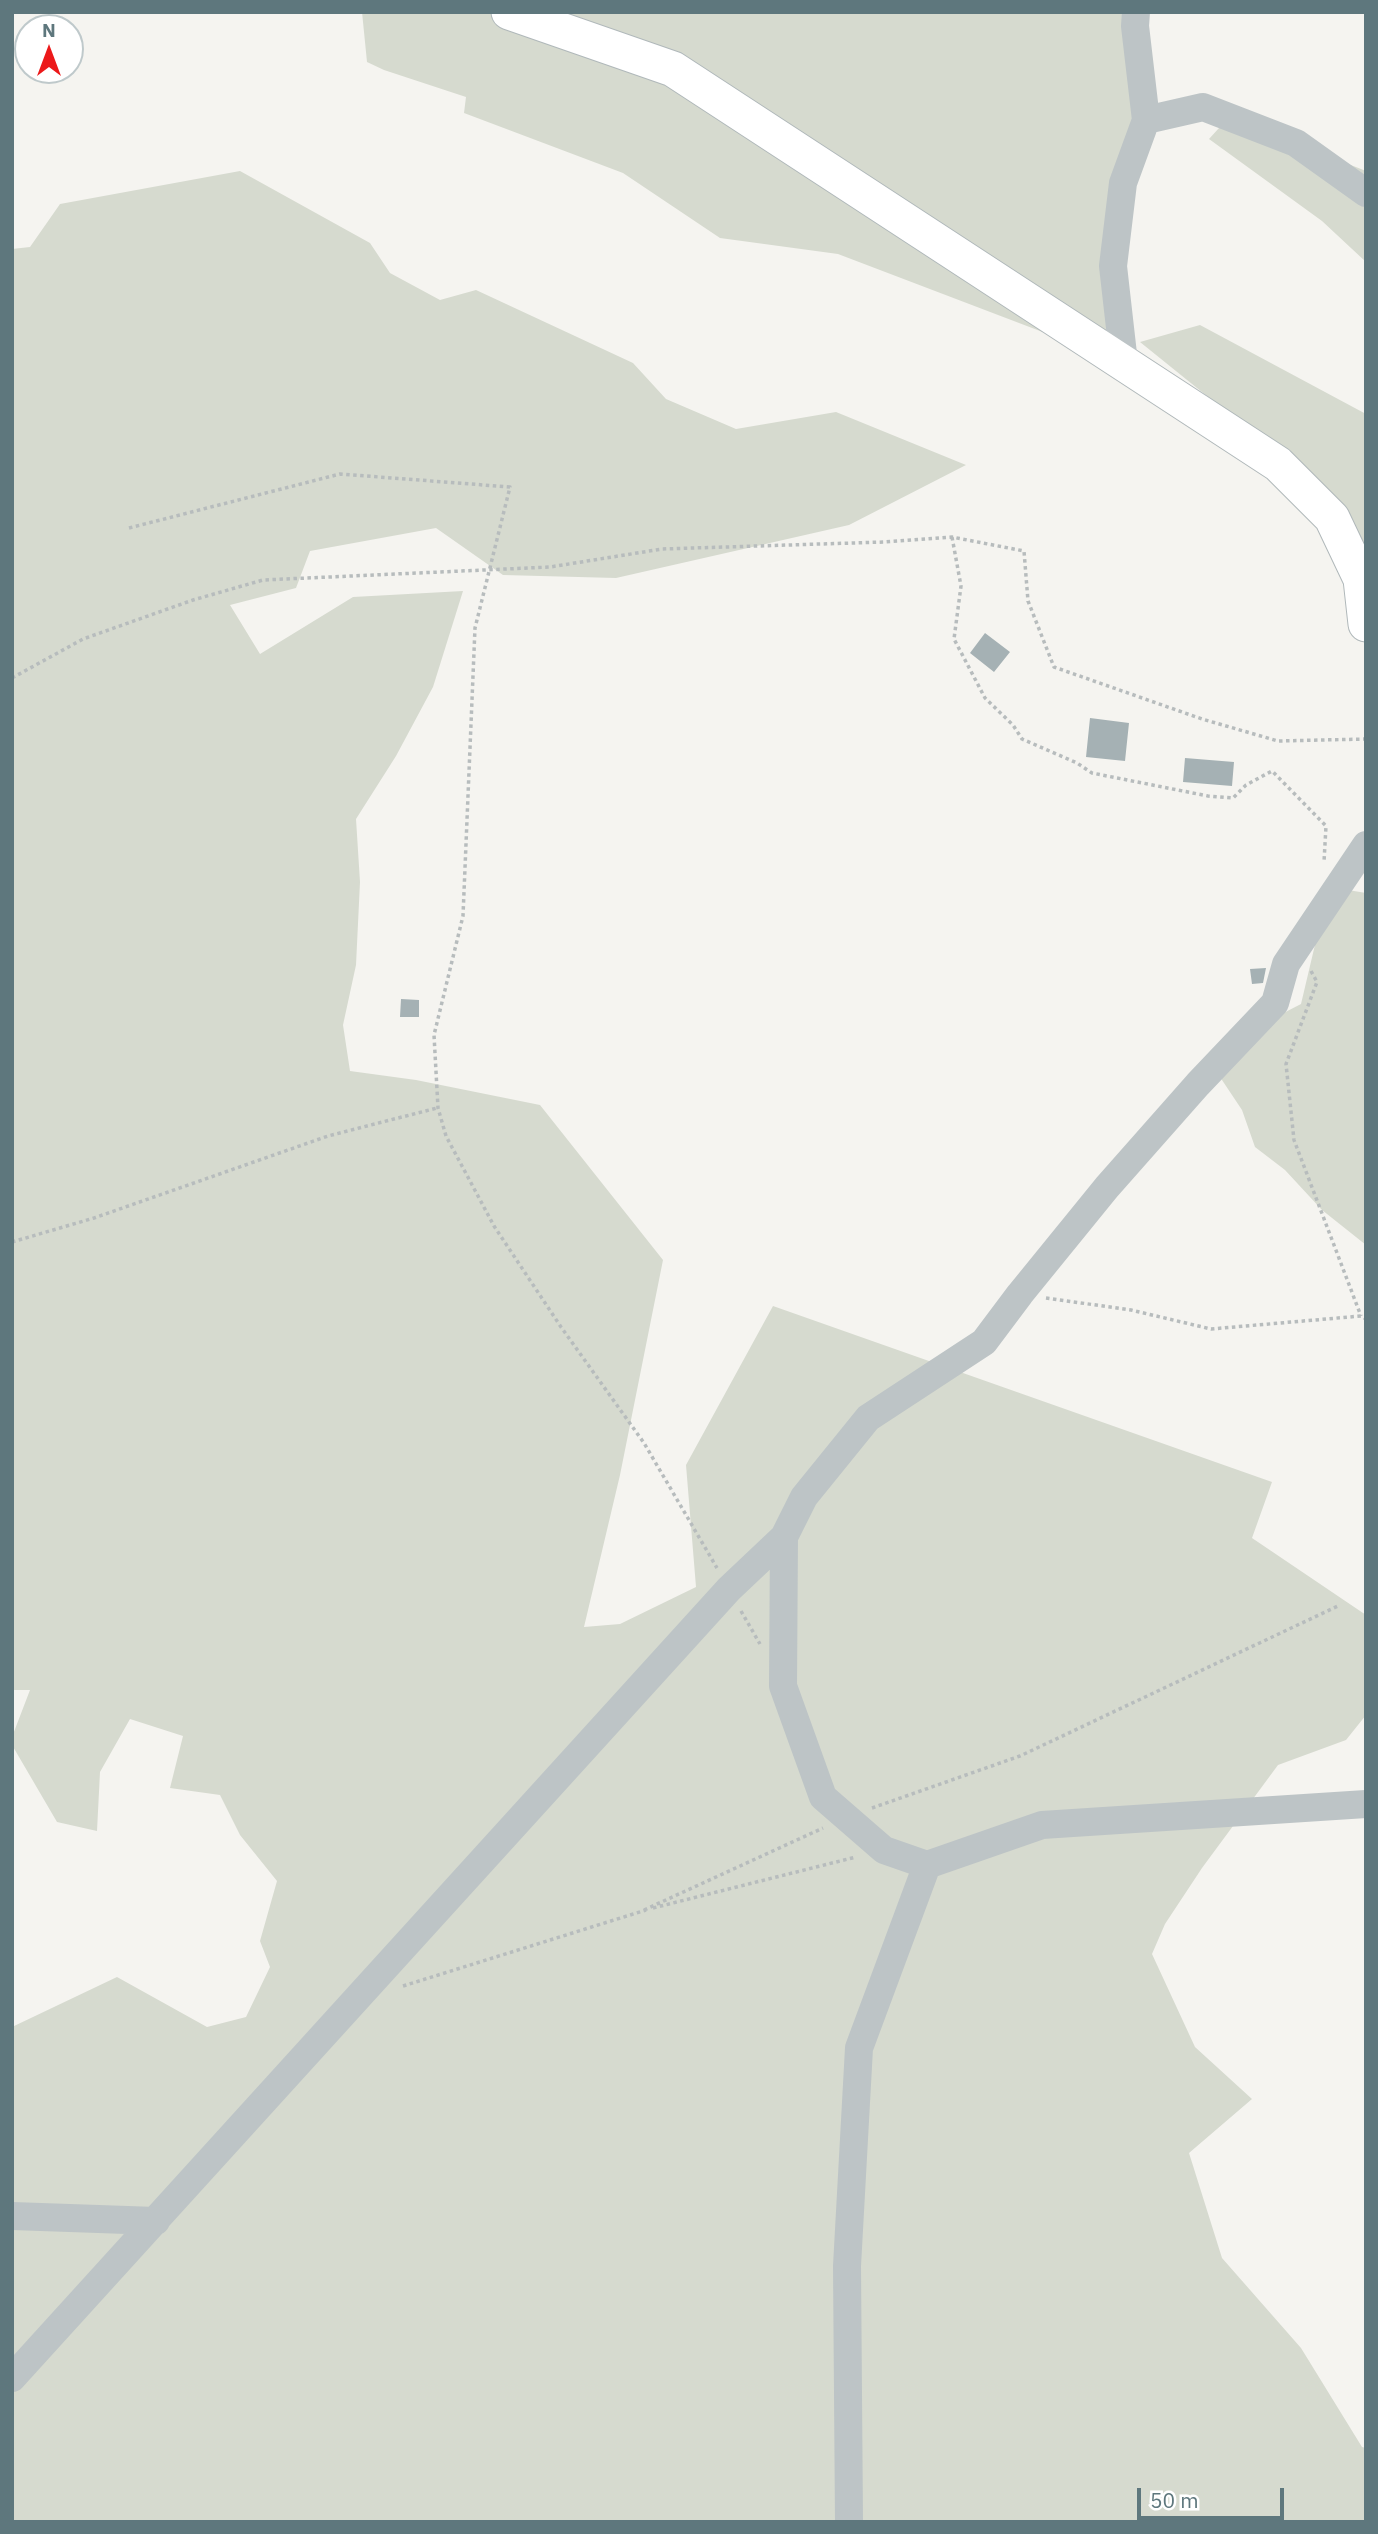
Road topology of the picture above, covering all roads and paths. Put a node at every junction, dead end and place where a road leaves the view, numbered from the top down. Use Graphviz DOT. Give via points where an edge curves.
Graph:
graph roads {
  1 [pos="509,12"];
  2 [pos="1136,12"];
  3 [pos="1146,120"];
  4 [pos="1366,193"];
  5 [pos="1124,363"];
  6 [pos="129,528"];
  7 [pos="952,537"];
  8 [pos="490,570"];
  9 [pos="1366,624"];
  10 [pos="12,678"];
  11 [pos="1366,738"];
  12 [pos="1366,845"];
  13 [pos="1324,866"];
  14 [pos="1297,947"];
  15 [pos="438,1108"];
  16 [pos="12,1242"];
  17 [pos="1020,1294"];
  18 [pos="1363,1317"];
  19 [pos="784,1537"];
  20 [pos="729,1589"];
  21 [pos="1340,1605"];
  22 [pos="763,1649"];
  23 [pos="1366,1804"];
  24 [pos="846,1817"];
  25 [pos="884,1850"];
  26 [pos="927,1865"];
  27 [pos="643,1910"];
  28 [pos="396,1990"];
  29 [pos="12,2216"];
  30 [pos="156,2221"];
  31 [pos="12,2378"];
  32 [pos="849,2522"];
  1 -- 5 [label="main road" via="673,69"];
  2 -- 3 [label="street"];
  3 -- 4 [label="street" via="1203,107 1296,143"];
  3 -- 5 [label="street" via="1123,183 1113,266"];
  5 -- 9 [label="main road" via="1278,464 1332,518 1361,579"];
  6 -- 8 [label="path" via="340,474 510,487"];
  7 -- 8 [label="path" via="663,549 550,567"];
  7 -- 11 [label="path" via="1024,551 1028,601 1054,667 1278,741"];
  7 -- 13 [label="path" via="961,586 954,639 985,698 1022,739 1092,773 1208,796 1233,798 1272,771 1326,826"];
  8 -- 10 [label="path" via="263,580 83,639"];
  8 -- 15 [label="path" via="475,628 463,916 434,1035"];
  12 -- 14 [label="street"];
  14 -- 17 [label="street" via="1286,964 1275,1003 1107,1187"];
  14 -- 18 [label="path" via="1317,982 1286,1064 1294,1140"];
  15 -- 16 [label="path" via="328,1136"];
  15 -- 20 [label="path" via="446,1136 494,1226 643,1443"];
  17 -- 18 [label="path" via="1131,1310 1211,1329"];
  17 -- 19 [label="street" via="984,1342 867,1419 804,1497"];
  19 -- 20 [label="street"];
  19 -- 24 [label="street" via="783,1686 824,1797"];
  20 -- 22 [label="path"];
  20 -- 30 [label="street"];
  21 -- 24 [label="path" via="1020,1756"];
  23 -- 26 [label="street" via="1042,1825"];
  24 -- 25 [label="street"];
  24 -- 27 [label="path"];
  25 -- 26 [label="street"];
  25 -- 27 [label="path"];
  26 -- 32 [label="street" via="859,2048 847,2266"];
  27 -- 28 [label="path"];
  29 -- 30 [label="street"];
  30 -- 31 [label="street"];
}
